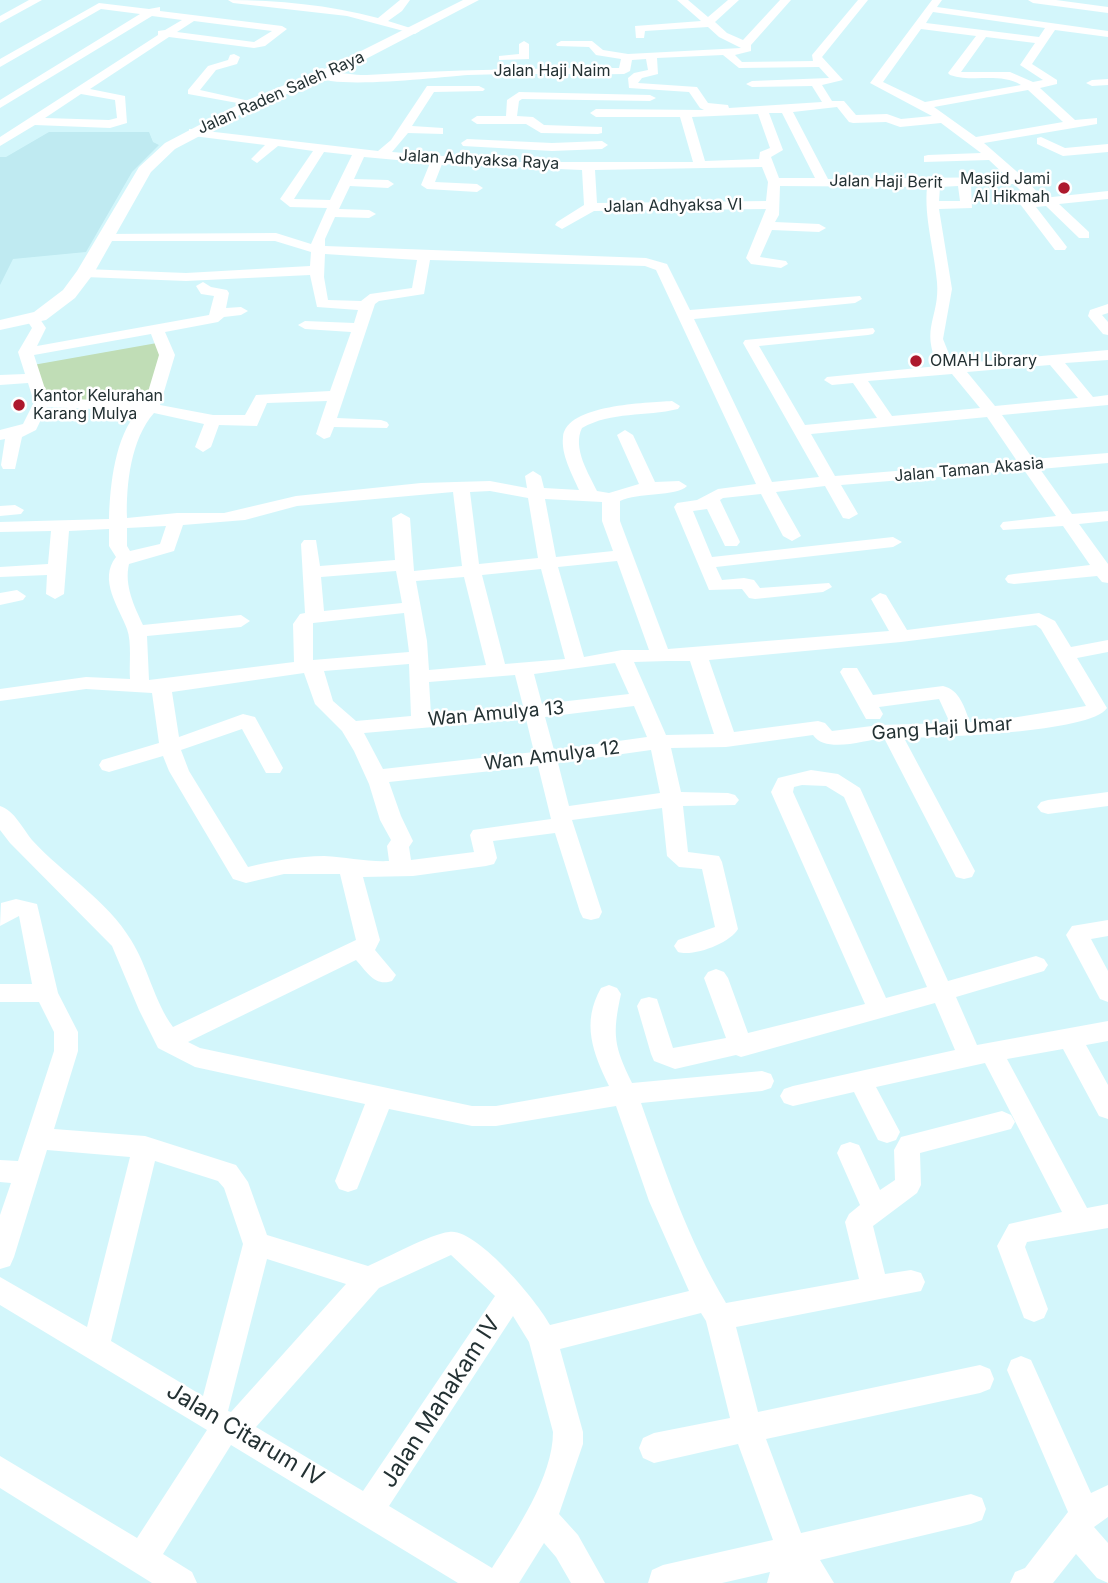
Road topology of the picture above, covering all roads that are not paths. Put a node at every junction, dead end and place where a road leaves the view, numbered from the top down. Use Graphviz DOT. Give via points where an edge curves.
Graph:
graph roads {
  1 [pos="17,0"];
  2 [pos="37,0"];
  3 [pos="170,0"];
  4 [pos="233,0"];
  5 [pos="261,0"];
  6 [pos="471,0"];
  7 [pos="682,0"];
  8 [pos="734,0"];
  9 [pos="786,0"];
  10 [pos="863,0"];
  11 [pos="1033,0"];
  12 [pos="1066,2"];
  13 [pos="403,3"];
  14 [pos="383,4"];
  15 [pos="934,4"];
  16 [pos="0,9"];
  17 [pos="324,10"];
  18 [pos="1108,10"];
  19 [pos="152,12"];
  20 [pos="193,17"];
  21 [pos="0,20"];
  22 [pos="706,20"];
  23 [pos="379,22"];
  24 [pos="918,25"];
  25 [pos="1052,26"];
  26 [pos="125,28"];
  27 [pos="415,31"];
  28 [pos="168,34"];
  29 [pos="983,34"];
  30 [pos="1108,34"];
  31 [pos="640,36"];
  32 [pos="1041,41"];
  33 [pos="524,44"];
  34 [pos="561,44"];
  35 [pos="745,45"];
  36 [pos="726,52"];
  37 [pos="651,55"];
  38 [pos="234,57"];
  39 [pos="629,57"];
  40 [pos="683,57"];
  41 [pos="0,64"];
  42 [pos="820,64"];
  43 [pos="750,66"];
  44 [pos="13,67"];
  45 [pos="27,69"];
  46 [pos="54,72"];
  47 [pos="470,72"];
  48 [pos="499,72"];
  49 [pos="529,72"];
  50 [pos="320,76"];
  51 [pos="1108,82"];
  52 [pos="815,83"];
  53 [pos="1092,83"];
  54 [pos="752,85"];
  55 [pos="1031,87"];
  56 [pos="693,89"];
  57 [pos="0,90"];
  58 [pos="82,91"];
  59 [pos="20,93"];
  60 [pos="539,96"];
  61 [pos="477,98"];
  62 [pos="594,98"];
  63 [pos="68,100"];
  64 [pos="828,103"];
  65 [pos="250,104"];
  66 [pos="0,106"];
  67 [pos="923,106"];
  68 [pos="756,110"];
  69 [pos="786,110"];
  70 [pos="596,113"];
  71 [pos="655,113"];
  72 [pos="685,114"];
  73 [pos="942,119"];
  74 [pos="477,120"];
  75 [pos="34,121"];
  76 [pos="511,121"];
  77 [pos="1093,121"];
  78 [pos="409,124"];
  79 [pos="1072,124"];
  80 [pos="439,131"];
  81 [pos="598,131"];
  82 [pos="1104,131"];
  83 [pos="194,132"];
  84 [pos="1012,134"];
  85 [pos="974,141"];
  86 [pos="1041,141"];
  87 [pos="0,142"];
  88 [pos="275,142"];
  89 [pos="602,145"];
  90 [pos="321,148"];
  91 [pos="1105,148"];
  92 [pos="360,152"];
  93 [pos="382,154"];
  94 [pos="991,156"];
  95 [pos="257,159"];
  96 [pos="928,159"];
  97 [pos="437,160"];
  98 [pos="765,163"];
  99 [pos="700,165"];
  100 [pos="588,166"];
  101 [pos="605,166"];
  102 [pos="1019,180"];
  103 [pos="346,182"];
  104 [pos="774,182"];
  105 [pos="823,182"];
  106 [pos="934,183"];
  107 [pos="964,183"];
  108 [pos="388,184"];
  109 [pos="477,188"];
  110 [pos="660,190"];
  111 [pos="1108,195"];
  112 [pos="1044,202"];
  113 [pos="773,205"];
  114 [pos="930,205"];
  115 [pos="660,206"];
  116 [pos="591,207"];
  117 [pos="332,209"];
  118 [pos="369,214"];
  119 [pos="562,225"];
  120 [pos="768,226"];
  121 [pos="820,228"];
  122 [pos="1084,235"];
  123 [pos="105,238"];
  124 [pos="1060,247"];
  125 [pos="318,250"];
  126 [pos="424,256"];
  127 [pos="781,264"];
  128 [pos="318,270"];
  129 [pos="85,272"];
  130 [pos="203,286"];
  131 [pos="855,299"];
  132 [pos="367,306"];
  133 [pos="1108,308"];
  134 [pos="241,311"];
  135 [pos="218,313"];
  136 [pos="686,315"];
  137 [pos="33,319"];
  138 [pos="0,325"];
  139 [pos="305,326"];
  140 [pos="361,328"];
  141 [pos="156,329"];
  142 [pos="868,331"];
  143 [pos="1108,331"];
  144 [pos="26,352"];
  145 [pos="1108,355"];
  146 [pos="1054,360"];
  147 [pos="952,370"];
  148 [pos="32,378"];
  149 [pos="858,378"];
  150 [pos="0,380"];
  151 [pos="832,380"];
  152 [pos="337,396"];
  153 [pos="1108,400"];
  154 [pos="43,402"];
  155 [pos="1089,402"];
  156 [pos="672,406"];
  157 [pos="151,407"];
  158 [pos="991,411"];
  159 [pos="213,420"];
  160 [pos="887,421"];
  161 [pos="382,425"];
  162 [pos="802,430"];
  163 [pos="7,434"];
  164 [pos="625,435"];
  165 [pos="203,447"];
  166 [pos="1108,458"];
  167 [pos="9,465"];
  168 [pos="1029,466"];
  169 [pos="830,481"];
  170 [pos="534,485"];
  171 [pos="461,486"];
  172 [pos="679,486"];
  173 [pos="275,487"];
  174 [pos="649,488"];
  175 [pos="766,488"];
  176 [pos="590,495"];
  177 [pos="611,499"];
  178 [pos="711,499"];
  179 [pos="277,507"];
  180 [pos="849,514"];
  181 [pos="1108,516"];
  182 [pos="177,518"];
  183 [pos="401,518"];
  184 [pos="1068,520"];
  185 [pos="120,522"];
  186 [pos="65,526"];
  187 [pos="1009,526"];
  188 [pos="0,527"];
  189 [pos="792,536"];
  190 [pos="731,542"];
  191 [pos="893,542"];
  192 [pos="310,544"];
  193 [pos="624,555"];
  194 [pos="125,557"];
  195 [pos="548,562"];
  196 [pos="705,563"];
  197 [pos="58,569"];
  198 [pos="405,571"];
  199 [pos="474,571"];
  200 [pos="0,572"];
  201 [pos="313,572"];
  202 [pos="1106,572"];
  203 [pos="1014,579"];
  204 [pos="823,587"];
  205 [pos="55,594"];
  206 [pos="880,598"];
  207 [pos="412,607"];
  208 [pos="315,617"];
  209 [pos="242,621"];
  210 [pos="137,631"];
  211 [pos="901,636"];
  212 [pos="1108,646"];
  213 [pos="1066,654"];
  214 [pos="698,655"];
  215 [pos="622,656"];
  216 [pos="661,657"];
  217 [pos="576,664"];
  218 [pos="309,667"];
  219 [pos="418,667"];
  220 [pos="523,668"];
  221 [pos="497,670"];
  222 [pos="850,672"];
  223 [pos="150,687"];
  224 [pos="0,695"];
  225 [pos="640,699"];
  226 [pos="868,702"];
  227 [pos="533,712"];
  228 [pos="421,721"];
  229 [pos="351,728"];
  230 [pos="963,731"];
  231 [pos="885,732"];
  232 [pos="726,740"];
  233 [pos="659,742"];
  234 [pos="170,747"];
  235 [pos="546,758"];
  236 [pos="109,765"];
  237 [pos="274,768"];
  238 [pos="379,776"];
  239 [pos="672,799"];
  240 [pos="1108,799"];
  241 [pos="728,800"];
  242 [pos="1048,807"];
  243 [pos="1,818"];
  244 [pos="562,820"];
  245 [pos="350,868"];
  246 [pos="401,869"];
  247 [pos="964,872"];
  248 [pos="591,912"];
  249 [pos="0,918"];
  250 [pos="1108,928"];
  251 [pos="704,941"];
  252 [pos="360,949"];
  253 [pos="1036,965"];
  254 [pos="384,975"];
  255 [pos="716,978"];
  256 [pos="0,993"];
  257 [pos="46,993"];
  258 [pos="940,993"];
  259 [pos="1108,993"];
  260 [pos="609,994"];
  261 [pos="649,1006"];
  262 [pos="880,1011"];
  263 [pos="1104,1032"];
  264 [pos="1070,1038"];
  265 [pos="167,1041"];
  266 [pos="741,1047"];
  267 [pos="981,1054"];
  268 [pos="860,1080"];
  269 [pos="762,1081"];
  270 [pos="625,1094"];
  271 [pos="793,1096"];
  272 [pos="380,1098"];
  273 [pos="1108,1109"];
  274 [pos="1002,1122"];
  275 [pos="887,1132"];
  276 [pos="38,1138"];
  277 [pos="145,1147"];
  278 [pos="850,1153"];
  279 [pos="0,1171"];
  280 [pos="27,1172"];
  281 [pos="348,1181"];
  282 [pos="876,1210"];
  283 [pos="1108,1216"];
  284 [pos="1080,1220"];
  285 [pos="257,1244"];
  286 [pos="0,1256"];
  287 [pos="369,1279"];
  288 [pos="911,1282"];
  289 [pos="875,1289"];
  290 [pos="0,1290"];
  291 [pos="512,1293"];
  292 [pos="713,1308"];
  293 [pos="1034,1309"];
  294 [pos="543,1340"];
  295 [pos="96,1346"];
  296 [pos="1021,1370"];
  297 [pos="980,1379"];
  298 [pos="225,1423"];
  299 [pos="747,1427"];
  300 [pos="654,1448"];
  301 [pos="0,1471"];
  302 [pos="971,1509"];
  303 [pos="369,1510"];
  304 [pos="1089,1515"];
  305 [pos="542,1518"];
  306 [pos="792,1550"];
  307 [pos="147,1552"];
  308 [pos="1108,1567"];
  309 [pos="663,1581"];
  310 [pos="587,1582"];
  311 [pos="181,1583"];
  312 [pos="488,1583"];
  313 [pos="501,1583"];
  314 [pos="783,1583"];
  315 [pos="818,1583"];
  316 [pos="1026,1583"];
  1 -- 16 [label="street"];
  2 -- 21 [label="street"];
  3 -- 19 [label="street"];
  4 -- 17 [label="street"];
  5 -- 17 [label="street"];
  6 -- 27 [label="main road, Jalan Raden Saleh Raya"];
  7 -- 22 [label="street"];
  8 -- 22 [label="street"];
  9 -- 35 [label="street, Jalan Haji Naim"];
  10 -- 42 [label="street" via="816,57"];
  11 -- 12 [label="street"];
  12 -- 18 [label="street"];
  13 -- 14 [label="street"];
  13 -- 23 [label="street"];
  15 -- 24 [label="street"];
  15 -- 25 [label="street"];
  17 -- 23 [label="street"];
  19 -- 20 [label="street"];
  19 -- 26 [label="street"];
  19 -- 41 [label="street" via="97,7"];
  20 -- 28 [label="street"];
  20 -- 28 [label="street" via="282,29 254,45"];
  22 -- 31 [label="street" via="639,28"];
  22 -- 35 [label="street" via="727,38"];
  23 -- 27 [label="street"];
  24 -- 29 [label="street"];
  24 -- 67 [label="street" via="876,80"];
  25 -- 30 [label="street"];
  25 -- 32 [label="street"];
  26 -- 28 [label="street"];
  26 -- 46 [label="street"];
  27 -- 50 [label="main road, Jalan Raden Saleh Raya"];
  28 -- 58 [label="street"];
  29 -- 32 [label="street"];
  29 -- 55 [label="street" via="954,73 975,78 1010,75"];
  32 -- 55 [label="street" via="1026,65 1053,82"];
  33 -- 48 [label="street" via="525,57 504,56"];
  34 -- 39 [label="street" via="593,44 600,53"];
  35 -- 36 [label="street, Jalan Haji Naim" via="747,49 742,51"];
  36 -- 40 [label="street, Jalan Haji Naim"];
  36 -- 43 [label="street" via="739,65"];
  37 -- 39 [label="street, Jalan Haji Naim"];
  37 -- 40 [label="street, Jalan Haji Naim"];
  37 -- 56 [label="street" via="654,72 636,76 633,86"];
  38 -- 65 [label="street" via="233,62 212,68 192,92"];
  39 -- 49 [label="street, Jalan Haji Naim" via="622,71"];
  40 -- 56 [label="street" via="694,80"];
  41 -- 44 [label="street"];
  42 -- 43 [label="street"];
  42 -- 52 [label="street" via="836,80"];
  43 -- 54 [label="street"];
  45 -- 46 [label="street"];
  46 -- 59 [label="street"];
  47 -- 48 [label="street, Jalan Haji Naim"];
  47 -- 50 [label="street, Jalan Haji Naim" via="359,79"];
  47 -- 61 [label="street" via="482,81"];
  48 -- 49 [label="street, Jalan Haji Naim"];
  49 -- 60 [label="street"];
  50 -- 65 [label="main road, Jalan Raden Saleh Raya"];
  51 -- 53 [label="street"];
  52 -- 54 [label="street"];
  52 -- 64 [label="street"];
  54 -- 68 [label="street" via="748,91"];
  55 -- 67 [label="street"];
  55 -- 79 [label="street"];
  56 -- 68 [label="street" via="706,107"];
  57 -- 59 [label="street"];
  58 -- 63 [label="street"];
  58 -- 75 [label="street" via="119,97 121,121"];
  59 -- 63 [label="street"];
  59 -- 66 [label="street"];
  60 -- 62 [label="street"];
  60 -- 76 [label="street" via="519,95 513,100"];
  61 -- 74 [label="street"];
  61 -- 78 [label="street" via="431,88"];
  62 -- 70 [label="street"];
  62 -- 71 [label="street" via="648,97"];
  63 -- 75 [label="street"];
  64 -- 69 [label="street"];
  64 -- 73 [label="street" via="840,103 855,119 887,118 900,123"];
  65 -- 83 [label="main road, Jalan Raden Saleh Raya"];
  67 -- 73 [label="street"];
  68 -- 69 [label="street"];
  68 -- 72 [label="street"];
  68 -- 98 [label="street" via="778,150 765,153"];
  69 -- 105 [label="street"];
  70 -- 71 [label="street"];
  70 -- 81 [label="street"];
  71 -- 72 [label="street"];
  72 -- 99 [label="street"];
  73 -- 85 [label="street"];
  74 -- 76 [label="street"];
  74 -- 89 [label="street" via="469,138 552,146"];
  75 -- 87 [label="street"];
  76 -- 81 [label="street" via="533,121 541,129"];
  77 -- 79 [label="street"];
  78 -- 80 [label="street"];
  78 -- 93 [label="street"];
  79 -- 84 [label="street"];
  81 -- 89 [label="street"];
  82 -- 86 [label="street"];
  83 -- 88 [label="street, Jalan Adhyaksa Raya"];
  83 -- 123 [label="main road, Jalan Raden Saleh Raya" via="158,155 145,170"];
  84 -- 85 [label="street"];
  84 -- 86 [label="street" via="1025,142"];
  85 -- 94 [label="street"];
  86 -- 91 [label="street" via="1063,152"];
  88 -- 90 [label="street, Jalan Adhyaksa Raya"];
  88 -- 95 [label="street"];
  89 -- 101 [label="street"];
  90 -- 92 [label="street, Jalan Adhyaksa Raya"];
  90 -- 117 [label="street" via="286,199 290,204"];
  92 -- 93 [label="street, Jalan Adhyaksa Raya"];
  92 -- 103 [label="street"];
  93 -- 97 [label="street, Jalan Adhyaksa Raya"];
  94 -- 96 [label="street"];
  94 -- 102 [label="street"];
  97 -- 100 [label="street, Jalan Adhyaksa Raya"];
  97 -- 109 [label="street" via="427,185"];
  98 -- 99 [label="street, Jalan Adhyaksa Raya"];
  98 -- 104 [label="street"];
  99 -- 101 [label="street, Jalan Adhyaksa Raya"];
  100 -- 101 [label="street, Jalan Adhyaksa Raya"];
  100 -- 116 [label="street, Jalan Adhyaksa VI"];
  102 -- 107 [label="street, Jalan Haji Berit"];
  102 -- 112 [label="street"];
  103 -- 108 [label="street"];
  103 -- 117 [label="street"];
  104 -- 105 [label="street, Jalan Haji Berit"];
  104 -- 113 [label="street"];
  105 -- 106 [label="street, Jalan Haji Berit"];
  106 -- 107 [label="street, Jalan Haji Berit"];
  106 -- 114 [label="street"];
  107 -- 114 [label="street" via="967,205"];
  110 -- 115 [label="street"];
  111 -- 112 [label="street"];
  112 -- 122 [label="street"];
  112 -- 124 [label="street" via="1027,204"];
  113 -- 115 [label="street, Jalan Adhyaksa VI"];
  113 -- 120 [label="street"];
  114 -- 147 [label="street" via="944,279 945,304 936,337"];
  115 -- 116 [label="street, Jalan Adhyaksa VI"];
  116 -- 119 [label="street"];
  117 -- 118 [label="street"];
  117 -- 125 [label="street" via="318,239"];
  120 -- 121 [label="street"];
  120 -- 127 [label="street" via="753,259"];
  123 -- 125 [label="street" via="276,237"];
  123 -- 129 [label="main road, Jalan Raden Saleh Raya"];
  125 -- 126 [label="street"];
  125 -- 128 [label="street"];
  126 -- 132 [label="street" via="419,291 375,298"];
  126 -- 136 [label="street" via="646,262 662,267"];
  128 -- 129 [label="street" via="186,277"];
  128 -- 132 [label="street" via="322,304"];
  129 -- 137 [label="main road, Jalan Raden Saleh Raya" via="59,305"];
  130 -- 135 [label="street" via="222,293"];
  131 -- 136 [label="street"];
  132 -- 140 [label="street"];
  133 -- 143 [label="street" via="1095,316"];
  134 -- 135 [label="street"];
  135 -- 141 [label="street" via="213,319"];
  136 -- 175 [label="street"];
  137 -- 138 [label="main road, Jalan Raden Saleh Raya"];
  137 -- 144 [label="street" via="39,328"];
  139 -- 140 [label="street"];
  140 -- 152 [label="street"];
  141 -- 144 [label="street"];
  141 -- 157 [label="street" via="167,355"];
  142 -- 162 [label="street" via="750,343"];
  144 -- 148 [label="street"];
  145 -- 146 [label="street"];
  146 -- 147 [label="street"];
  146 -- 155 [label="street"];
  147 -- 149 [label="street"];
  147 -- 158 [label="street"];
  148 -- 150 [label="street"];
  148 -- 154 [label="street"];
  149 -- 151 [label="street"];
  149 -- 160 [label="street"];
  152 -- 159 [label="street" via="262,398 252,421"];
  152 -- 161 [label="street" via="325,428"];
  153 -- 155 [label="street"];
  154 -- 157 [label="street"];
  154 -- 163 [label="street" via="30,427"];
  155 -- 158 [label="street"];
  156 -- 176 [label="street" via="612,412 574,427 570,432 573,454"];
  157 -- 159 [label="street"];
  157 -- 185 [label="street" via="134,426 118,493"];
  158 -- 160 [label="street"];
  158 -- 168 [label="street"];
  159 -- 165 [label="street"];
  160 -- 162 [label="street"];
  162 -- 169 [label="street"];
  163 -- 167 [label="street"];
  164 -- 174 [label="street"];
  166 -- 168 [label="street, Jalan Taman Akasia"];
  168 -- 169 [label="street, Jalan Taman Akasia"];
  168 -- 184 [label="street"];
  169 -- 175 [label="street, Jalan Taman Akasia"];
  169 -- 180 [label="street"];
  170 -- 171 [label="street" via="509,481"];
  170 -- 176 [label="street"];
  170 -- 195 [label="street"];
  171 -- 179 [label="street" via="359,493"];
  171 -- 199 [label="street" via="463,539"];
  172 -- 174 [label="street"];
  173 -- 179 [label="street"];
  174 -- 177 [label="street"];
  175 -- 178 [label="street, Jalan Taman Akasia" via="718,494"];
  175 -- 189 [label="street"];
  176 -- 177 [label="street"];
  177 -- 193 [label="street" via="611,521"];
  178 -- 190 [label="street"];
  178 -- 196 [label="street, Jalan Taman Akasia" via="683,509"];
  179 -- 182 [label="street" via="234,516"];
  181 -- 184 [label="street"];
  182 -- 185 [label="street"];
  182 -- 194 [label="street" via="168,547"];
  183 -- 198 [label="street"];
  184 -- 187 [label="street"];
  184 -- 202 [label="street"];
  185 -- 186 [label="street"];
  185 -- 194 [label="street" via="118,545"];
  186 -- 188 [label="street"];
  186 -- 197 [label="street" via="60,529"];
  191 -- 196 [label="street"];
  192 -- 201 [label="street"];
  193 -- 195 [label="street"];
  193 -- 216 [label="street"];
  194 -- 210 [label="street" via="119,565 121,599"];
  195 -- 199 [label="street"];
  195 -- 217 [label="street"];
  196 -- 204 [label="street" via="715,586 744,583 755,594"];
  197 -- 200 [label="street"];
  197 -- 205 [label="street"];
  198 -- 199 [label="street"];
  198 -- 201 [label="street"];
  198 -- 207 [label="street"];
  199 -- 221 [label="street"];
  201 -- 208 [label="street"];
  202 -- 203 [label="street"];
  206 -- 211 [label="street"];
  207 -- 208 [label="street"];
  207 -- 219 [label="street"];
  208 -- 218 [label="street" via="302,624"];
  209 -- 210 [label="street"];
  210 -- 223 [label="street"];
  211 -- 213 [label="street" via="1039,619 1046,622"];
  211 -- 214 [label="street"];
  212 -- 213 [label="street"];
  213 -- 230 [label="street, Gang Haji Umar" via="1096,704 1095,711"];
  214 -- 216 [label="street"];
  214 -- 232 [label="street"];
  215 -- 216 [label="street"];
  215 -- 217 [label="street"];
  215 -- 225 [label="street"];
  217 -- 220 [label="street"];
  218 -- 219 [label="street"];
  218 -- 223 [label="street"];
  218 -- 229 [label="street" via="327,707"];
  219 -- 221 [label="street"];
  219 -- 228 [label="street"];
  220 -- 221 [label="street"];
  220 -- 227 [label="street"];
  222 -- 226 [label="street" via="862,699"];
  223 -- 224 [label="street" via="86,683"];
  223 -- 234 [label="street"];
  225 -- 227 [label="street, Wan Amulya 13"];
  225 -- 233 [label="street"];
  226 -- 230 [label="street" via="943,692"];
  226 -- 231 [label="street"];
  227 -- 228 [label="street, Wan Amulya 13"];
  227 -- 235 [label="street"];
  228 -- 229 [label="street, Wan Amulya 13"];
  229 -- 238 [label="street" via="372,771"];
  230 -- 231 [label="street, Gang Haji Umar"];
  231 -- 232 [label="street, Gang Haji Umar" via="832,738 818,728 803,728"];
  231 -- 247 [label="street"];
  232 -- 233 [label="street, Wan Amulya 12"];
  233 -- 235 [label="street, Wan Amulya 12"];
  233 -- 239 [label="street"];
  234 -- 236 [label="street"];
  234 -- 237 [label="street" via="245,722"];
  234 -- 245 [label="street" via="179,771 241,873 251,876 284,866 325,864"];
  235 -- 238 [label="street, Wan Amulya 12"];
  235 -- 244 [label="street"];
  238 -- 246 [label="street" via="402,841 398,846"];
  239 -- 241 [label="street"];
  239 -- 244 [label="street"];
  239 -- 251 [label="street" via="678,856 711,862 727,929"];
  240 -- 242 [label="street"];
  243 -- 265 [label="street" via="112,929 126,949"];
  244 -- 246 [label="street" via="481,835 486,858"];
  244 -- 248 [label="street"];
  245 -- 246 [label="street"];
  245 -- 252 [label="street" via="368,940"];
  249 -- 257 [label="street" via="11,908 29,910"];
  250 -- 259 [label="street" via="1077,935"];
  252 -- 254 [label="street"];
  252 -- 265 [label="street"];
  253 -- 258 [label="street"];
  255 -- 266 [label="street"];
  256 -- 257 [label="street"];
  257 -- 276 [label="street" via="66,1032 66,1051"];
  258 -- 262 [label="street"];
  258 -- 262 [label="street" via="853,793 818,777 792,779 782,792"];
  258 -- 267 [label="street"];
  260 -- 270 [label="street" via="603,1026 605,1053"];
  261 -- 266 [label="street" via="663,1054 668,1057"];
  262 -- 266 [label="street"];
  263 -- 264 [label="street"];
  264 -- 267 [label="street"];
  264 -- 273 [label="street"];
  265 -- 272 [label="street" via="195,1057"];
  267 -- 268 [label="street"];
  267 -- 284 [label="street"];
  268 -- 271 [label="street"];
  268 -- 275 [label="street"];
  269 -- 270 [label="street"];
  270 -- 272 [label="street" via="496,1116 450,1113"];
  270 -- 292 [label="street" via="662,1201"];
  272 -- 281 [label="street"];
  274 -- 282 [label="street" via="910,1145 908,1185"];
  276 -- 277 [label="street"];
  276 -- 280 [label="street"];
  277 -- 285 [label="street" via="233,1177"];
  277 -- 295 [label="street"];
  278 -- 282 [label="street"];
  279 -- 280 [label="street"];
  280 -- 286 [label="street"];
  282 -- 289 [label="street" via="860,1219 858,1226"];
  283 -- 284 [label="street"];
  284 -- 293 [label="street" via="1019,1232 1015,1239 1011,1247"];
  285 -- 287 [label="street"];
  285 -- 298 [label="street"];
  287 -- 291 [label="street" via="450,1243 459,1245"];
  287 -- 298 [label="street"];
  288 -- 289 [label="street"];
  289 -- 292 [label="street"];
  290 -- 295 [label="street, Jalan Citarum IV"];
  291 -- 294 [label="street"];
  291 -- 303 [label="street, Jalan Mahakam IV"];
  292 -- 294 [label="street" via="603,1325"];
  292 -- 299 [label="street"];
  294 -- 305 [label="street" via="568,1432 564,1458"];
  295 -- 298 [label="street, Jalan Citarum IV"];
  296 -- 304 [label="street"];
  297 -- 299 [label="street"];
  298 -- 303 [label="street, Jalan Citarum IV"];
  298 -- 307 [label="street"];
  299 -- 300 [label="street"];
  299 -- 306 [label="street"];
  301 -- 307 [label="street"];
  302 -- 306 [label="street"];
  303 -- 312 [label="street, Jalan Citarum IV"];
  304 -- 308 [label="street"];
  304 -- 316 [label="street" via="1035,1579"];
  305 -- 310 [label="street" via="567,1546"];
  305 -- 313 [label="street"];
  306 -- 309 [label="street"];
  306 -- 314 [label="street"];
  306 -- 315 [label="street"];
  307 -- 311 [label="street"];
}
